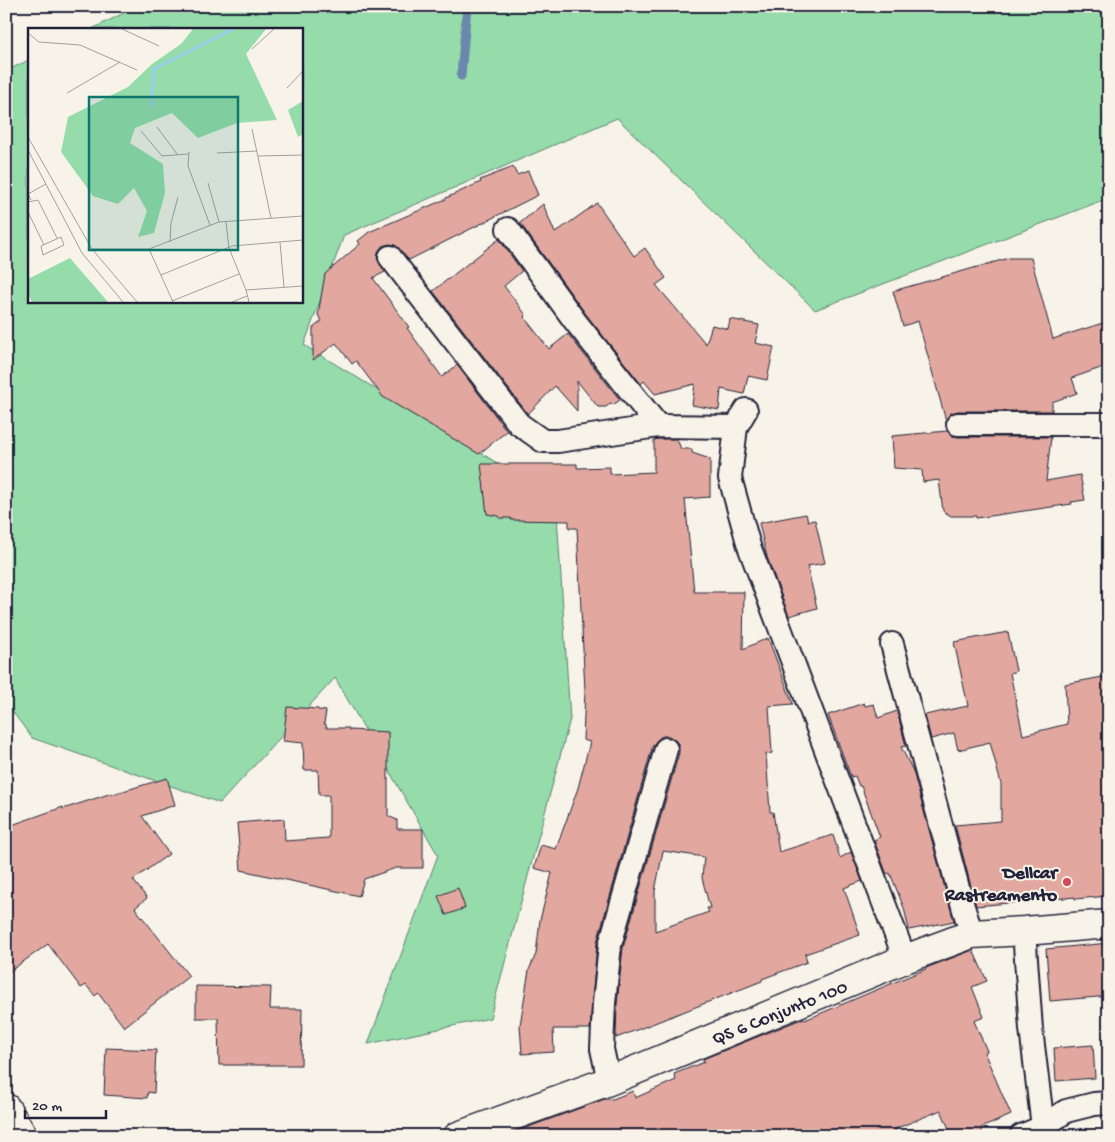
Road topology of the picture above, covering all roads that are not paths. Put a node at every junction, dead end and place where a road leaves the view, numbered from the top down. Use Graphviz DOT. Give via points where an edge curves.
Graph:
graph roads {
  1 [pos="508,229"];
  2 [pos="390,257"];
  3 [pos="958,424"];
  4 [pos="1109,424"];
  5 [pos="658,426"];
  6 [pos="892,644"];
  7 [pos="666,749"];
  8 [pos="1109,924"];
  9 [pos="1024,931"];
  10 [pos="972,934"];
  11 [pos="905,959"];
  12 [pos="609,1081"];
  13 [pos="1109,1103"];
  14 [pos="6,1108"];
  15 [pos="1045,1131"];
  16 [pos="23,1136"];
  17 [pos="458,1136"];
  18 [pos="1021,1136"];
  1 -- 5 [label="street"];
  2 -- 5 [label="street" via="519,424 543,441"];
  3 -- 4 [label="street"];
  5 -- 11 [label="street" via="741,419 730,478 749,546"];
  6 -- 10 [label="street"];
  7 -- 12 [label="street" via="610,944 602,1049"];
  8 -- 9 [label="street, QS 6 Conjunto 100"];
  9 -- 10 [label="street, QS 6 Conjunto 100"];
  9 -- 15 [label="street" via="1031,1029"];
  10 -- 11 [label="street, QS 6 Conjunto 100"];
  11 -- 12 [label="street, QS 6 Conjunto 100"];
  12 -- 17 [label="street, QS 6 Conjunto 100"];
  13 -- 15 [label="street" via="1066,1111"];
  14 -- 16 [label="street"];
  15 -- 18 [label="street"];
}
